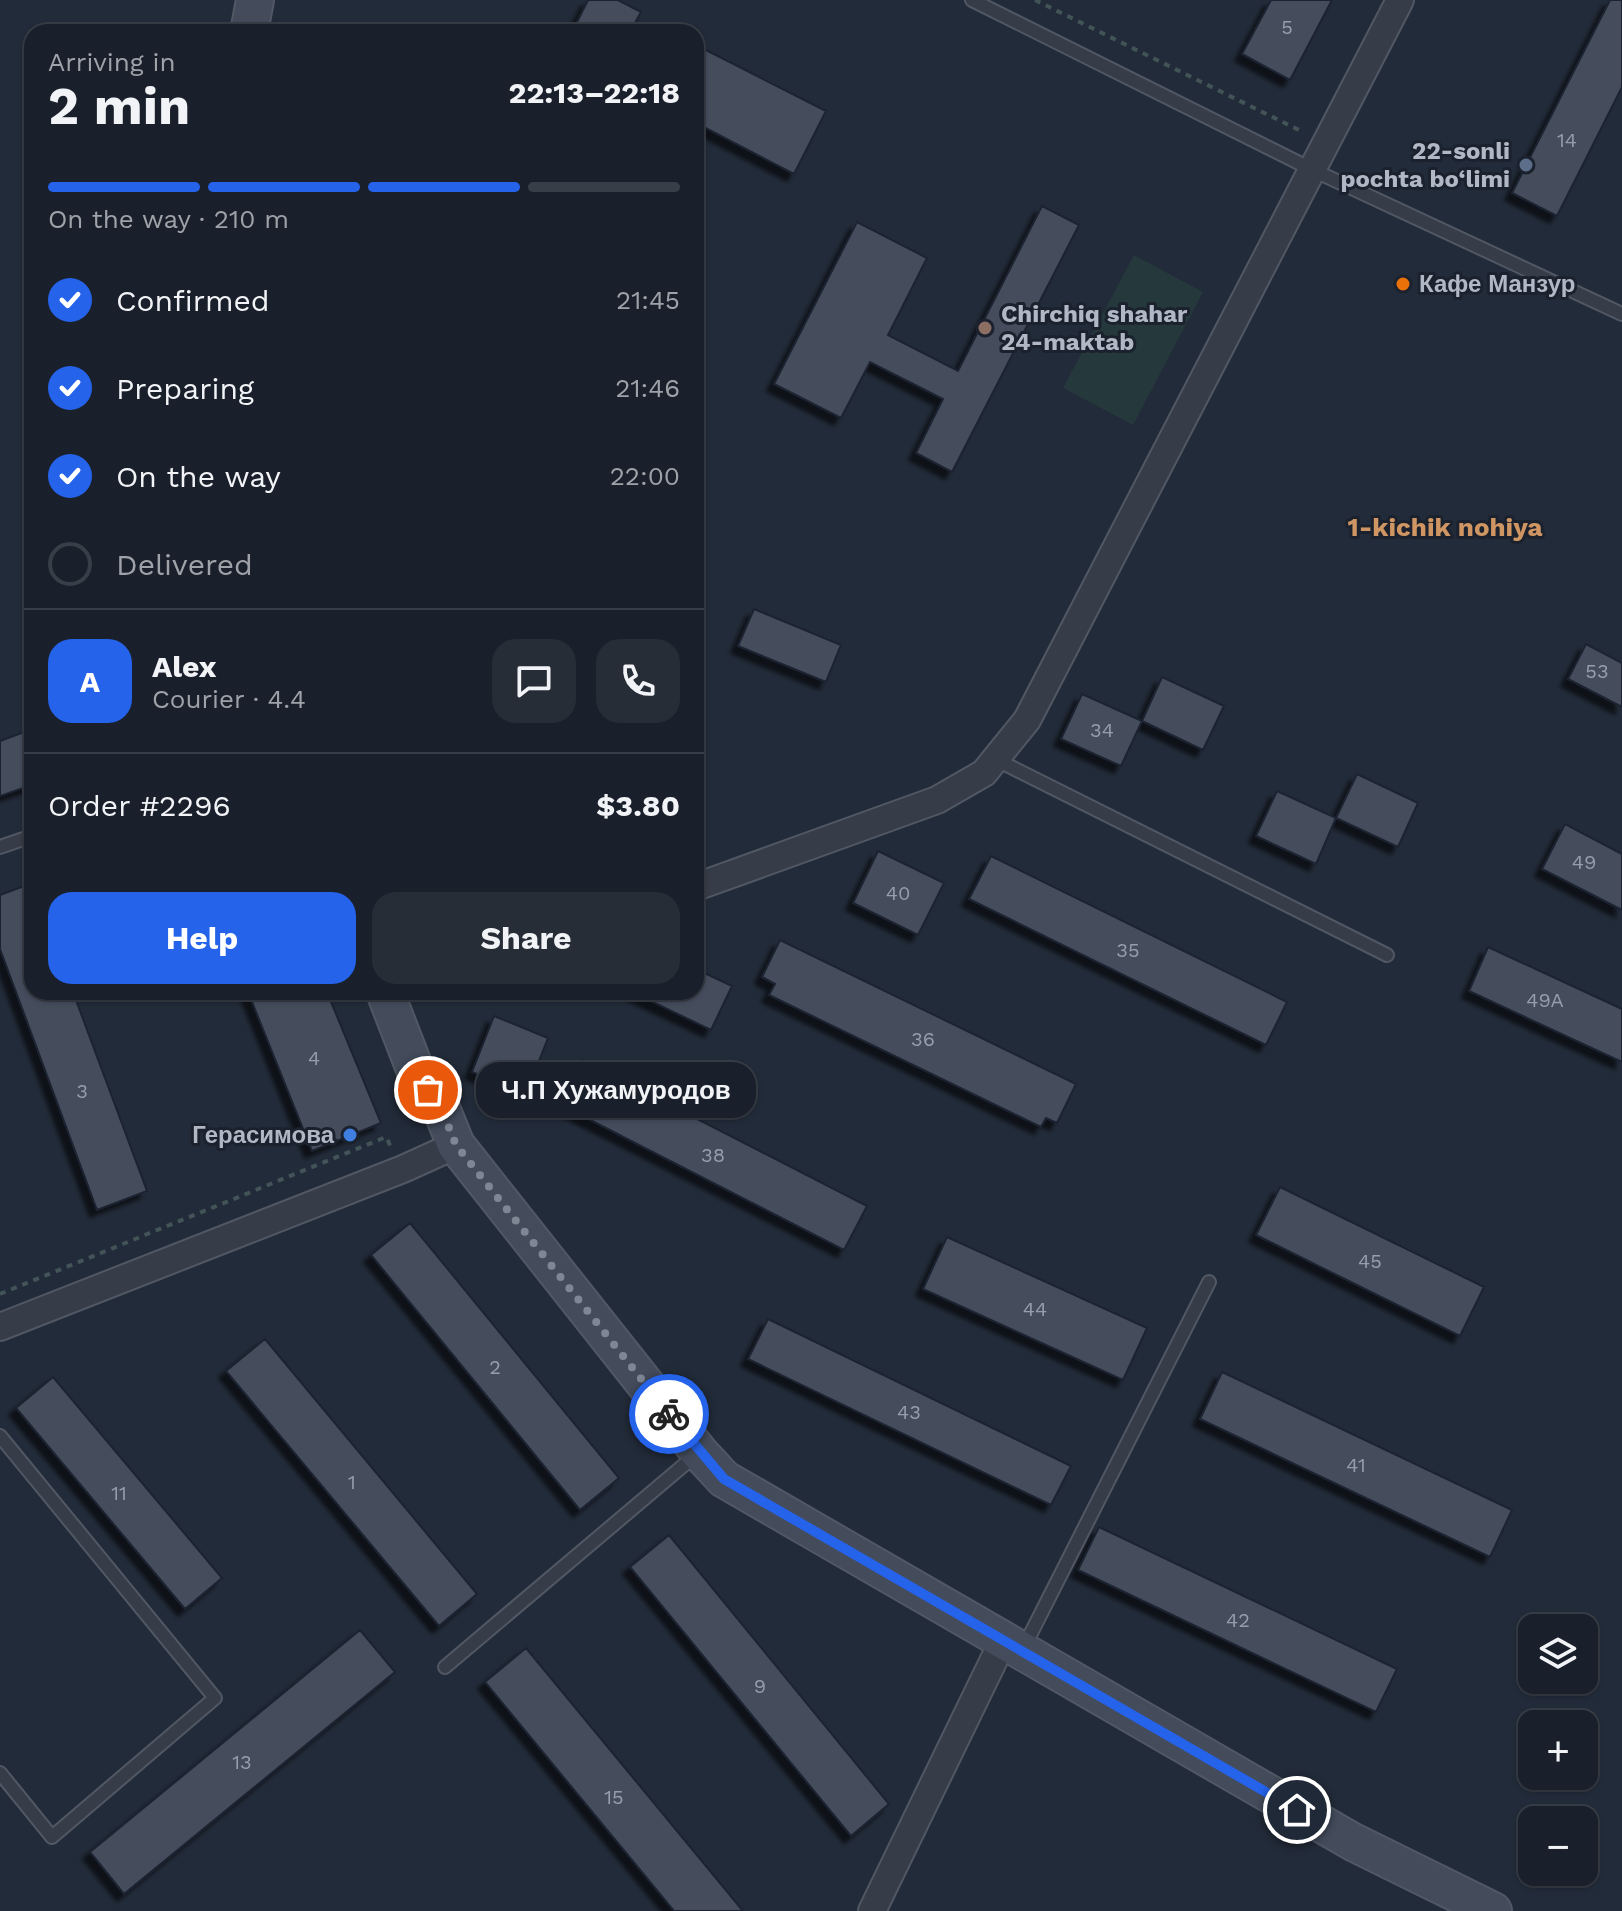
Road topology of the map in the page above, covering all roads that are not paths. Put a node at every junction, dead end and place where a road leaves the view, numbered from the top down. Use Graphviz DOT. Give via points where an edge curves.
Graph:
graph roads {
  1 [pos="255,0"];
  2 [pos="972,0"];
  3 [pos="1400,0"];
  4 [pos="250,24"];
  5 [pos="1313,170"];
  6 [pos="1622,314"];
  7 [pos="995,759"];
  8 [pos="24,839"];
  9 [pos="0,847"];
  10 [pos="704,884"];
  11 [pos="1387,955"];
  12 [pos="394,1000"];
  13 [pos="456,1145"];
  14 [pos="1209,1282"];
  15 [pos="0,1327"];
  16 [pos="0,1436"];
  17 [pos="699,1452"];
  18 [pos="1012,1647"];
  19 [pos="445,1667"];
  20 [pos="0,1773"];
  21 [pos="872,1911"];
  22 [pos="1493,1911"];
  1 -- 4 [label="street"];
  2 -- 5 [label="lane"];
  3 -- 5 [label="street"];
  5 -- 6 [label="lane"];
  5 -- 7 [label="street" via="1027,720"];
  7 -- 10 [label="street" via="984,773 937,800"];
  7 -- 11 [label="lane"];
  8 -- 9 [label="lane"];
  12 -- 13 [label="street" via="416,1072 441,1108"];
  13 -- 15 [label="street"];
  13 -- 17 [label="street"];
  14 -- 18 [label="lane"];
  16 -- 20 [label="lane" via="215,1698 52,1837"];
  17 -- 18 [label="street" via="724,1479"];
  17 -- 19 [label="lane"];
  18 -- 21 [label="street"];
  18 -- 22 [label="street" via="1353,1842"];
}
